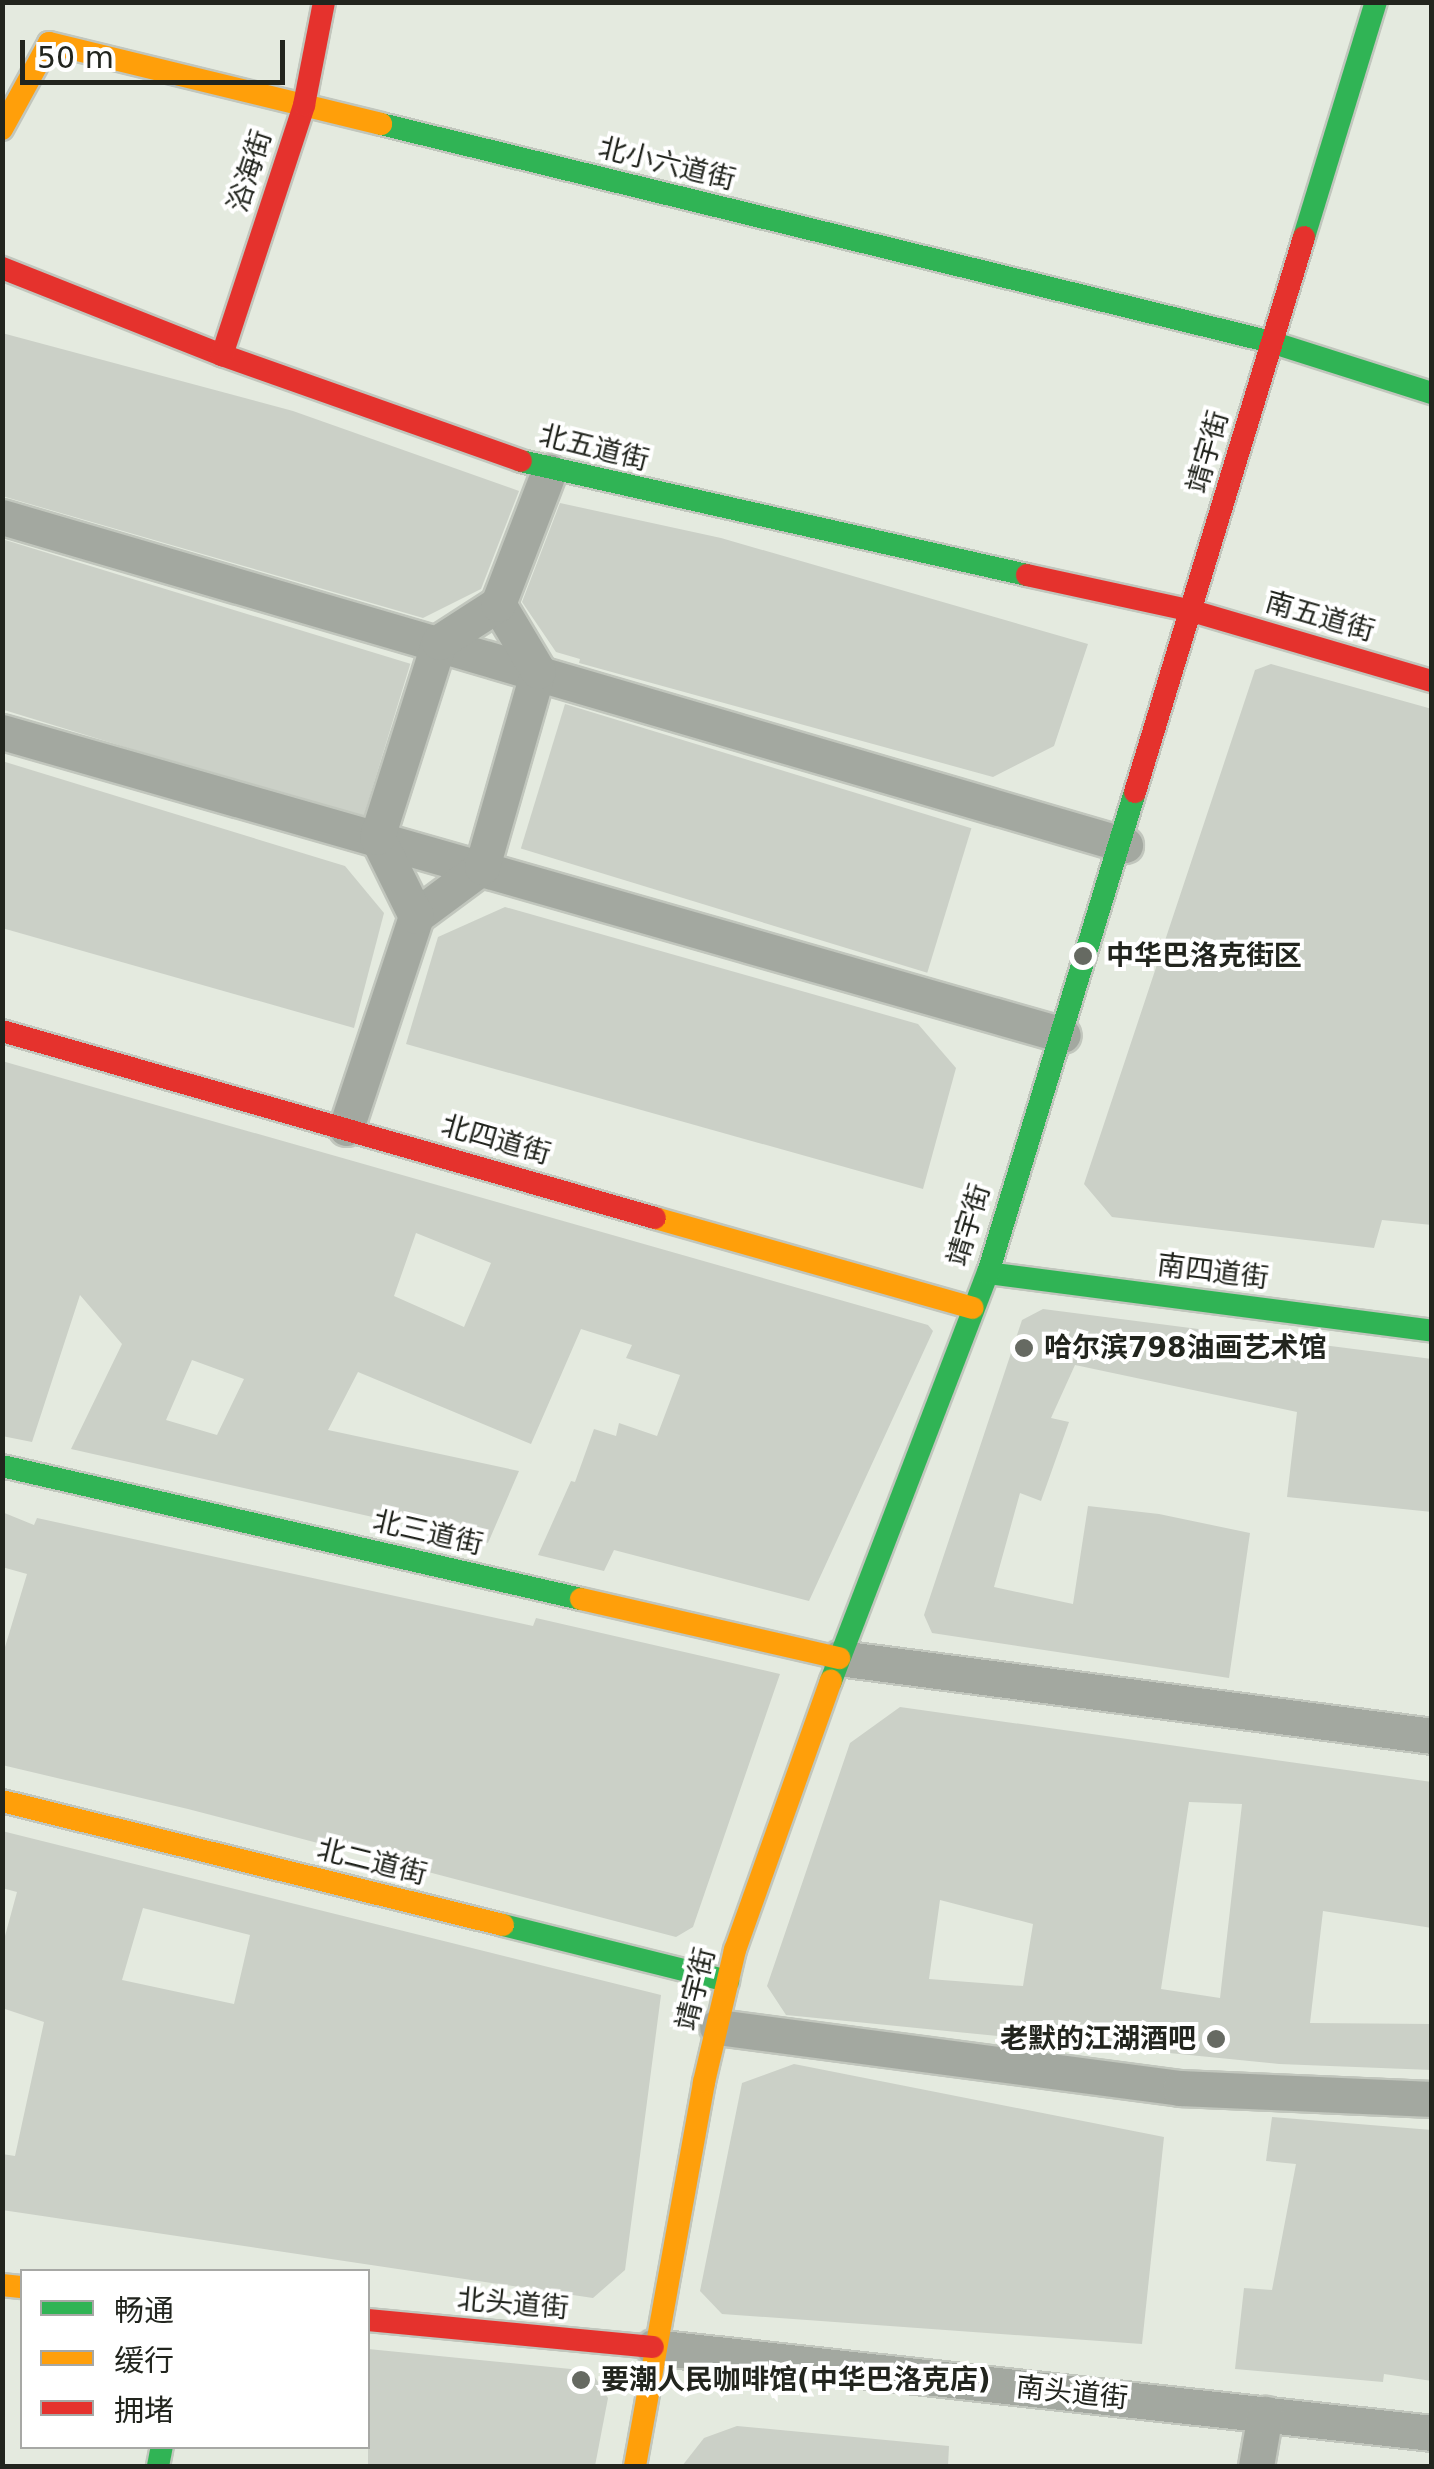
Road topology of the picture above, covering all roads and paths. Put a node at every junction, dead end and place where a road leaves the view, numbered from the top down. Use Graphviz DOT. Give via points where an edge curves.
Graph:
graph roads {
  1 [pos="324,2"];
  2 [pos="1376,2"];
  3 [pos="304,105"];
  4 [pos="2,129"];
  5 [pos="2,268"];
  6 [pos="1272,342"];
  7 [pos="222,355"];
  8 [pos="1432,394"];
  9 [pos="549,471"];
  10 [pos="2,518"];
  11 [pos="498,604"];
  12 [pos="1192,612"];
  13 [pos="439,642"];
  14 [pos="538,671"];
  15 [pos="1432,681"];
  16 [pos="2,732"];
  17 [pos="377,837"];
  18 [pos="1121,844"];
  19 [pos="482,867"];
  20 [pos="416,916"];
  21 [pos="2,1031"];
  22 [pos="1061,1034"];
  23 [pos="346,1128"];
  24 [pos="988,1273"];
  25 [pos="972,1308"];
  26 [pos="1432,1330"];
  27 [pos="2,1466"];
  28 [pos="839,1658"];
  29 [pos="1432,1736"];
  30 [pos="2,1801"];
  31 [pos="728,1981"];
  32 [pos="717,2028"];
  33 [pos="1432,2099"];
  34 [pos="370,2320"];
  35 [pos="654,2348"];
  36 [pos="1266,2414"];
  37 [pos="1432,2433"];
  38 [pos="635,2466"];
  39 [pos="1256,2466"];
  1 -- 3 [label="street, 浴海街"];
  2 -- 6 [label="street, 靖宇街"];
  3 -- 4 [label="street, 北小六道街" via="49,43"];
  3 -- 6 [label="street, 北小六道街"];
  3 -- 7 [label="street, 浴海街"];
  5 -- 7 [label="street, 北五道街"];
  6 -- 8 [label="street, 北小六道街"];
  6 -- 12 [label="street, 靖宇街"];
  7 -- 9 [label="street, 北五道街"];
  9 -- 11 [label="street"];
  9 -- 12 [label="street, 北五道街"];
  10 -- 13 [label="street"];
  11 -- 13 [label="street"];
  11 -- 14 [label="street"];
  12 -- 15 [label="street, 南五道街"];
  12 -- 18 [label="street, 靖宇街"];
  13 -- 14 [label="street"];
  13 -- 17 [label="street"];
  14 -- 18 [label="street"];
  14 -- 19 [label="street"];
  16 -- 17 [label="street"];
  17 -- 19 [label="street"];
  17 -- 20 [label="street"];
  18 -- 22 [label="street, 靖宇街"];
  19 -- 20 [label="street"];
  19 -- 22 [label="street"];
  20 -- 23 [label="street"];
  21 -- 23 [label="street, 北四道街"];
  22 -- 24 [label="street, 靖宇街"];
  23 -- 25 [label="street, 北四道街"];
  24 -- 25 [label="street, 靖宇街"];
  24 -- 26 [label="street, 南四道街"];
  25 -- 28 [label="street, 靖宇街"];
  27 -- 28 [label="street, 北三道街"];
  28 -- 29 [label="street"];
  28 -- 31 [label="street, 靖宇街"];
  30 -- 31 [label="street, 北二道街"];
  31 -- 32 [label="street, 靖宇街"];
  32 -- 33 [label="street" via="1180,2088"];
  32 -- 35 [label="street, 靖宇街"];
  34 -- 35 [label="street, 北头道街"];
  35 -- 36 [label="street, 南头道街"];
  35 -- 38 [label="street, 靖宇街"];
  36 -- 37 [label="street, 南头道街"];
  36 -- 39 [label="street"];
}
